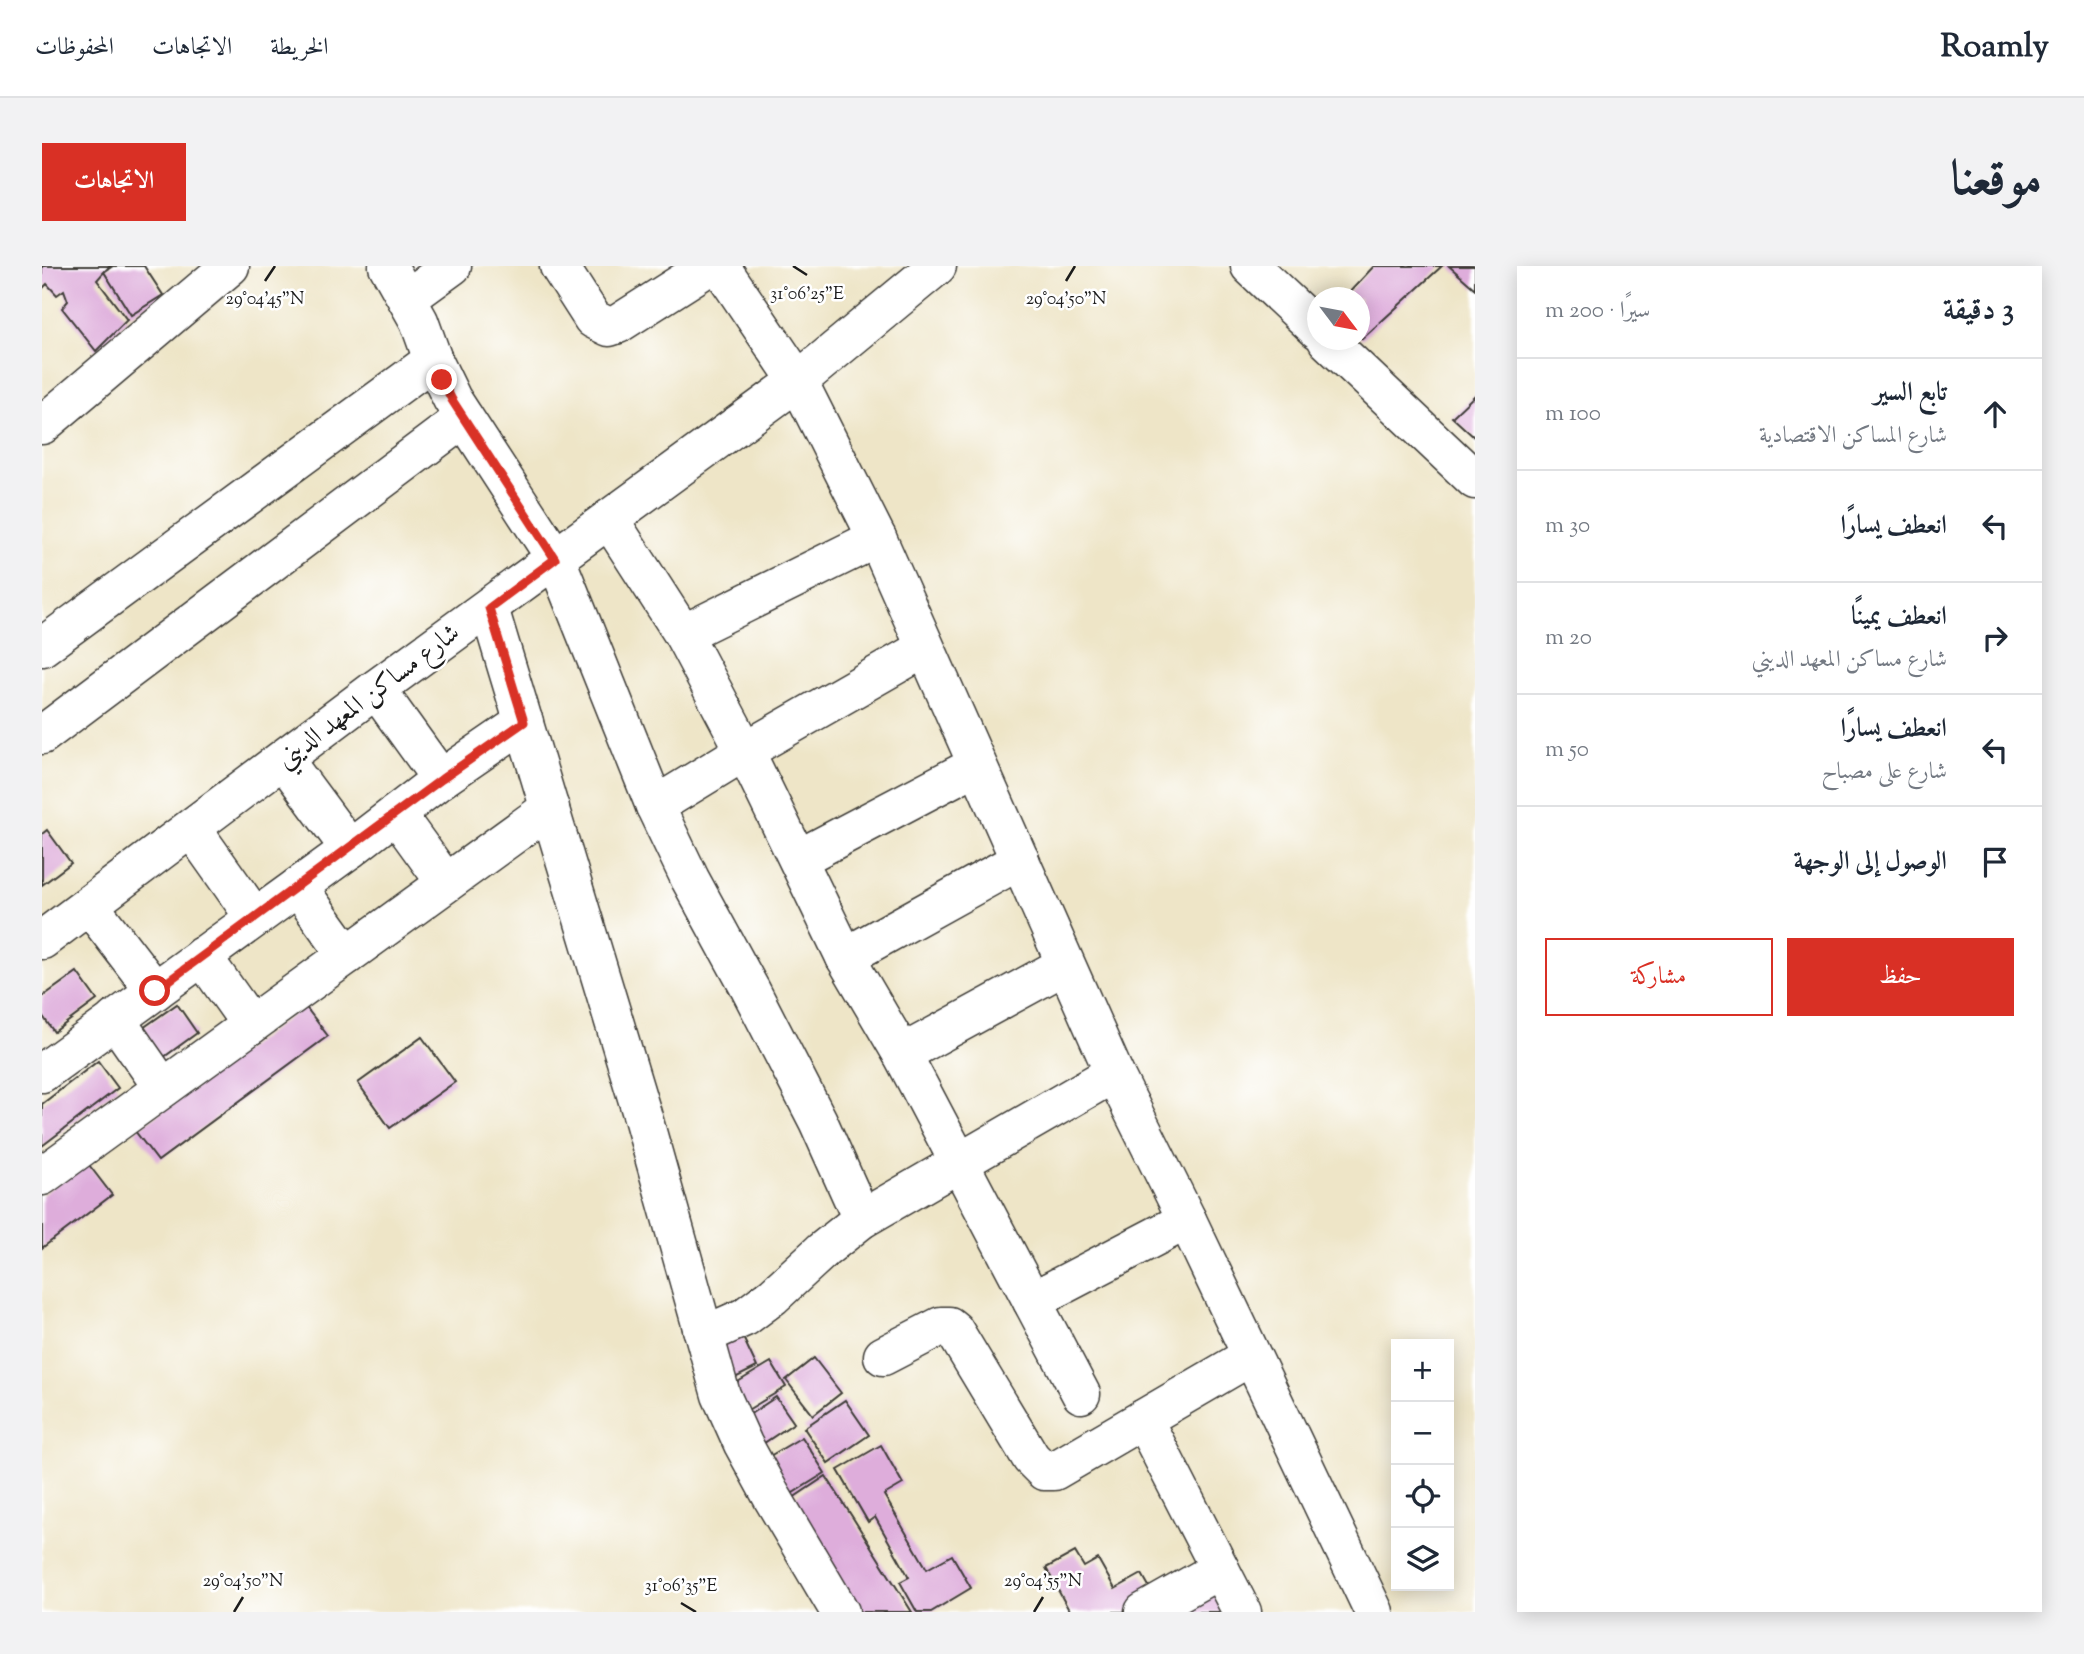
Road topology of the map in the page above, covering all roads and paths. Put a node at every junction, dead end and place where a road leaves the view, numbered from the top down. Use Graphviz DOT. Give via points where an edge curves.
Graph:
graph roads {
  1 [pos="230,266"];
  2 [pos="388,266"];
  3 [pos="452,266"];
  4 [pos="559,266"];
  5 [pos="709,266"];
  6 [pos="720,266"];
  7 [pos="937,266"];
  8 [pos="1250,266"];
  9 [pos="408,298"];
  10 [pos="1307,320"];
  11 [pos="1338,350"];
  12 [pos="433,360"];
  13 [pos="798,380"];
  14 [pos="464,418"];
  15 [pos="42,425"];
  16 [pos="1475,480"];
  17 [pos="610,519"];
  18 [pos="877,538"];
  19 [pos="555,559"];
  20 [pos="489,608"];
  21 [pos="683,634"];
  22 [pos="42,647"];
  23 [pos="925,648"];
  24 [pos="376,690"];
  25 [pos="524,722"];
  26 [pos="42,735"];
  27 [pos="745,751"];
  28 [pos="284,760"];
  29 [pos="977,765"];
  30 [pos="442,779"];
  31 [pos="655,806"];
  32 [pos="550,808"];
  33 [pos="396,814"];
  34 [pos="192,829"];
  35 [pos="350,849"];
  36 [pos="798,859"];
  37 [pos="1020,860"];
  38 [pos="446,883"];
  39 [pos="298,887"];
  40 [pos="89,905"];
  41 [pos="255,918"];
  42 [pos="42,940"];
  43 [pos="347,955"];
  44 [pos="202,956"];
  45 [pos="845,957"];
  46 [pos="1065,965"];
  47 [pos="155,991"];
  48 [pos="115,1019"];
  49 [pos="251,1025"];
  50 [pos="902,1054"];
  51 [pos="47,1059"];
  52 [pos="1114,1073"];
  53 [pos="163,1088"];
  54 [pos="959,1162"];
  55 [pos="42,1176"];
  56 [pos="862,1219"];
  57 [pos="1186,1220"];
  58 [pos="1032,1301"];
  59 [pos="702,1329"];
  60 [pos="883,1356"];
  61 [pos="1251,1356"];
  62 [pos="1081,1394"];
  63 [pos="1143,1419"];
  64 [pos="1220,1569"];
  65 [pos="840,1612"];
  66 [pos="1144,1612"];
  67 [pos="1242,1612"];
  68 [pos="1374,1612"];
  1 -- 15 [label="street"];
  2 -- 9 [label="street"];
  3 -- 9 [label="street"];
  4 -- 5 [label="street" via="593,319 609,327"];
  6 -- 13 [label="street"];
  7 -- 13 [label="street, شارع مساكن المعهد الديني"];
  8 -- 10 [label="street"];
  9 -- 12 [label="street"];
  11 -- 16 [label="street"];
  12 -- 14 [label="street"];
  12 -- 22 [label="street"];
  13 -- 17 [label="street, شارع مساكن المعهد الديني"];
  13 -- 18 [label="street"];
  14 -- 19 [label="street"];
  14 -- 26 [label="street"];
  17 -- 19 [label="street, شارع مساكن المعهد الديني"];
  17 -- 21 [label="street"];
  18 -- 21 [label="street"];
  18 -- 23 [label="street"];
  19 -- 20 [label="street, شارع مساكن المعهد الديني"];
  19 -- 31 [label="street"];
  20 -- 24 [label="street, شارع مساكن المعهد الديني"];
  20 -- 25 [label="street"];
  21 -- 27 [label="street"];
  23 -- 27 [label="street"];
  23 -- 29 [label="street"];
  24 -- 28 [label="street, شارع مساكن المعهد الديني"];
  24 -- 30 [label="street"];
  25 -- 30 [label="street"];
  25 -- 32 [label="street"];
  27 -- 31 [label="street"];
  27 -- 36 [label="street"];
  28 -- 34 [label="street, شارع مساكن المعهد الديني"];
  28 -- 35 [label="street"];
  29 -- 36 [label="street"];
  29 -- 37 [label="street"];
  30 -- 33 [label="street"];
  31 -- 56 [label="street" via="818,1121"];
  32 -- 38 [label="street"];
  32 -- 59 [label="street"];
  33 -- 35 [label="street"];
  33 -- 38 [label="street"];
  34 -- 40 [label="street, شارع مساكن المعهد الديني"];
  34 -- 41 [label="street"];
  35 -- 39 [label="street"];
  36 -- 45 [label="street"];
  37 -- 45 [label="street"];
  37 -- 46 [label="street"];
  38 -- 43 [label="street"];
  39 -- 41 [label="street"];
  39 -- 43 [label="street"];
  40 -- 42 [label="street, شارع مساكن المعهد الديني"];
  40 -- 47 [label="street"];
  41 -- 44 [label="street"];
  43 -- 49 [label="street"];
  44 -- 47 [label="street"];
  44 -- 49 [label="street"];
  45 -- 50 [label="street"];
  46 -- 50 [label="street"];
  46 -- 52 [label="street"];
  47 -- 48 [label="street"];
  48 -- 51 [label="street"];
  48 -- 53 [label="street"];
  49 -- 53 [label="street"];
  50 -- 54 [label="street"];
  52 -- 54 [label="street"];
  52 -- 57 [label="street"];
  53 -- 55 [label="street"];
  54 -- 56 [label="street"];
  54 -- 58 [label="street"];
  56 -- 59 [label="street" via="745,1317 718,1329"];
  57 -- 58 [label="street"];
  57 -- 61 [label="street"];
  58 -- 62 [label="street"];
  59 -- 65 [label="street" via="721,1395 743,1444"];
  60 -- 63 [label="street" via="941,1326 954,1329 1031,1458 1044,1471 1054,1471"];
  61 -- 63 [label="street"];
  61 -- 68 [label="street"];
  63 -- 64 [label="street"];
  64 -- 66 [label="street"];
  64 -- 67 [label="street"];
}
